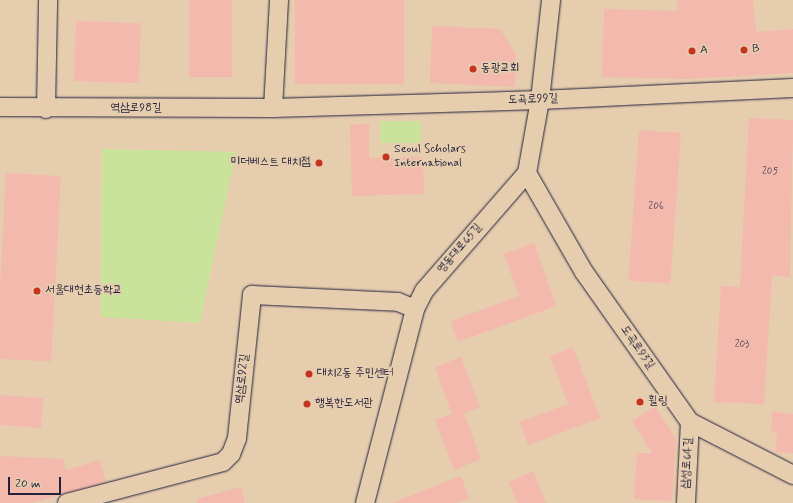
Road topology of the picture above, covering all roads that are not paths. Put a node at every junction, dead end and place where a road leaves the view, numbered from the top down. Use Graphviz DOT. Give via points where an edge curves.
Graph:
graph roads {
  1 [pos="48,0"];
  2 [pos="279,0"];
  3 [pos="551,0"];
  4 [pos="793,88"];
  5 [pos="540,100"];
  6 [pos="0,107"];
  7 [pos="273,108"];
  8 [pos="46,109"];
  9 [pos="527,173"];
  10 [pos="415,309"];
  11 [pos="690,422"];
  12 [pos="793,475"];
  13 [pos="67,503"];
  14 [pos="365,503"];
  15 [pos="686,503"];
  1 -- 8 [label="street"];
  2 -- 7 [label="street"];
  3 -- 5 [label="street"];
  4 -- 5 [label="street, 도곡로99길"];
  5 -- 7 [label="street, 도곡로99길"];
  5 -- 9 [label="street"];
  6 -- 8 [label="street, 역삼로98길"];
  7 -- 8 [label="street, 역삼로98길"];
  9 -- 10 [label="street, 영동대로65길" via="424,291"];
  9 -- 11 [label="street, 도곡로93길" via="584,272"];
  10 -- 13 [label="street, 역삼로92길" via="398,302 252,295 237,438 231,454 223,462"];
  10 -- 14 [label="street, 영동대로65길"];
  11 -- 12 [label="street, 도곡로93길"];
  11 -- 15 [label="street, 삼성로64길"];
}
